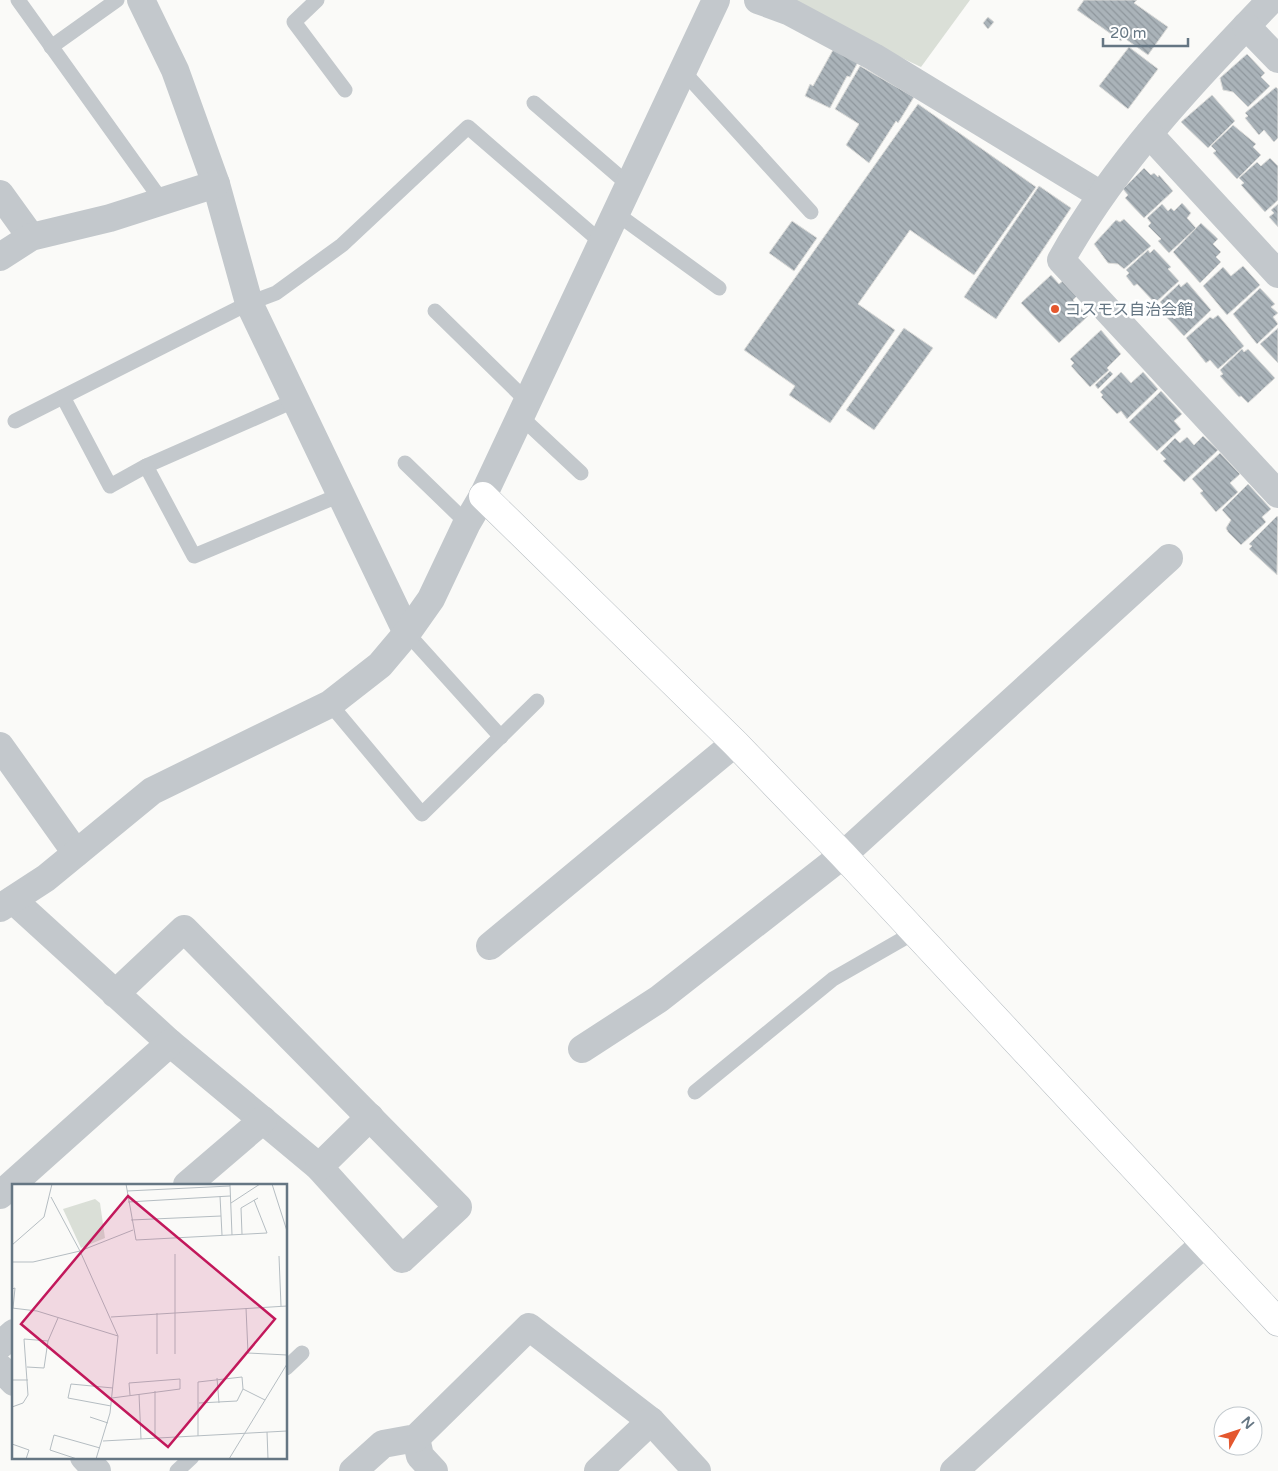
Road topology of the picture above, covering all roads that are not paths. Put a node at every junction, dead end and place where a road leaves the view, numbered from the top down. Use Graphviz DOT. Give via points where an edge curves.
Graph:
graph roads {
  1 [pos="18,0"];
  2 [pos="117,0"];
  3 [pos="141,0"];
  4 [pos="317,0"];
  5 [pos="716,0"];
  6 [pos="758,0"];
  7 [pos="1271,0"];
  8 [pos="1246,26"];
  9 [pos="51,47"];
  10 [pos="1278,59"];
  11 [pos="682,70"];
  12 [pos="345,90"];
  13 [pos="534,103"];
  14 [pos="1149,134"];
  15 [pos="216,184"];
  16 [pos="630,184"];
  17 [pos="0,194"];
  18 [pos="1101,195"];
  19 [pos="162,202"];
  20 [pos="811,212"];
  21 [pos="617,214"];
  22 [pos="31,237"];
  23 [pos="601,242"];
  24 [pos="0,257"];
  25 [pos="1278,274"];
  26 [pos="719,288"];
  27 [pos="249,302"];
  28 [pos="435,311"];
  29 [pos="63,397"];
  30 [pos="296,400"];
  31 [pos="524,408"];
  32 [pos="15,421"];
  33 [pos="405,463"];
  34 [pos="146,466"];
  35 [pos="581,473"];
  36 [pos="1278,494"];
  37 [pos="340,495"];
  38 [pos="483,496"];
  39 [pos="467,523"];
  40 [pos="1169,558"];
  41 [pos="407,633"];
  42 [pos="537,701"];
  43 [pos="330,704"];
  44 [pos="501,737"];
  45 [pos="735,743"];
  46 [pos="0,746"];
  47 [pos="76,853"];
  48 [pos="843,855"];
  49 [pos="6,904"];
  50 [pos="915,932"];
  51 [pos="490,946"];
  52 [pos="115,994"];
  53 [pos="170,1043"];
  54 [pos="582,1049"];
  55 [pos="695,1092"];
  56 [pos="370,1118"];
  57 [pos="263,1120"];
  58 [pos="320,1167"];
  59 [pos="12,1184"];
  60 [pos="12,1184"];
  61 [pos="188,1184"];
  62 [pos="0,1195"];
  63 [pos="1205,1243"];
  64 [pos="1278,1322"];
  65 [pos="12,1335"];
  66 [pos="0,1345"];
  67 [pos="302,1354"];
  68 [pos="288,1366"];
  69 [pos="0,1368"];
  70 [pos="12,1380"];
  71 [pos="651,1421"];
  72 [pos="416,1438"];
  73 [pos="85,1458"];
  74 [pos="191,1458"];
  75 [pos="97,1471"];
  76 [pos="177,1471"];
  77 [pos="353,1471"];
  78 [pos="434,1471"];
  79 [pos="598,1471"];
  80 [pos="697,1471"];
  81 [pos="954,1471"];
  1 -- 9 [label="lane"];
  2 -- 9 [label="lane"];
  3 -- 15 [label="street" via="175,70"];
  4 -- 12 [label="lane" via="294,22"];
  5 -- 11 [label="street"];
  6 -- 18 [label="street" via="788,11 874,57"];
  7 -- 8 [label="street"];
  8 -- 10 [label="street"];
  8 -- 14 [label="street"];
  9 -- 19 [label="lane"];
  11 -- 16 [label="street"];
  11 -- 20 [label="lane"];
  13 -- 16 [label="lane"];
  14 -- 18 [label="street"];
  14 -- 25 [label="street"];
  15 -- 19 [label="street"];
  15 -- 27 [label="street"];
  16 -- 21 [label="street"];
  17 -- 22 [label="street"];
  18 -- 36 [label="street" via="1061,260"];
  19 -- 22 [label="street"];
  21 -- 23 [label="street"];
  21 -- 26 [label="lane"];
  22 -- 24 [label="street"];
  23 -- 27 [label="lane" via="468,127 342,245 276,293"];
  23 -- 31 [label="street"];
  27 -- 29 [label="lane"];
  27 -- 30 [label="street"];
  28 -- 31 [label="lane"];
  29 -- 32 [label="lane"];
  29 -- 34 [label="lane" via="110,486"];
  30 -- 34 [label="lane"];
  30 -- 37 [label="street"];
  31 -- 35 [label="lane"];
  31 -- 38 [label="street"];
  33 -- 39 [label="lane"];
  34 -- 37 [label="lane" via="194,556"];
  37 -- 41 [label="street"];
  38 -- 39 [label="street"];
  38 -- 45 [label="street"];
  39 -- 41 [label="street" via="431,599"];
  40 -- 48 [label="street"];
  41 -- 43 [label="street" via="380,665"];
  41 -- 44 [label="lane"];
  42 -- 44 [label="lane"];
  43 -- 44 [label="lane" via="422,814"];
  43 -- 47 [label="street" via="152,791"];
  45 -- 48 [label="street"];
  45 -- 51 [label="street"];
  46 -- 47 [label="street"];
  47 -- 49 [label="street" via="46,878"];
  48 -- 50 [label="street"];
  48 -- 54 [label="street" via="659,999"];
  49 -- 52 [label="street"];
  50 -- 55 [label="lane" via="833,979"];
  50 -- 63 [label="street"];
  52 -- 53 [label="street"];
  52 -- 56 [label="street" via="184,929"];
  53 -- 57 [label="street"];
  53 -- 59 [label="street"];
  56 -- 58 [label="street"];
  56 -- 58 [label="street" via="458,1207 402,1259"];
  57 -- 58 [label="street"];
  57 -- 61 [label="street"];
  60 -- 62 [label="street"];
  63 -- 64 [label="street"];
  63 -- 81 [label="street"];
  65 -- 66 [label="street"];
  67 -- 68 [label="lane"];
  69 -- 70 [label="street"];
  71 -- 72 [label="street" via="529,1327"];
  71 -- 79 [label="street"];
  71 -- 80 [label="street"];
  72 -- 77 [label="street" via="383,1444"];
  72 -- 78 [label="street" via="420,1456"];
  73 -- 75 [label="street"];
  74 -- 76 [label="lane"];
}
